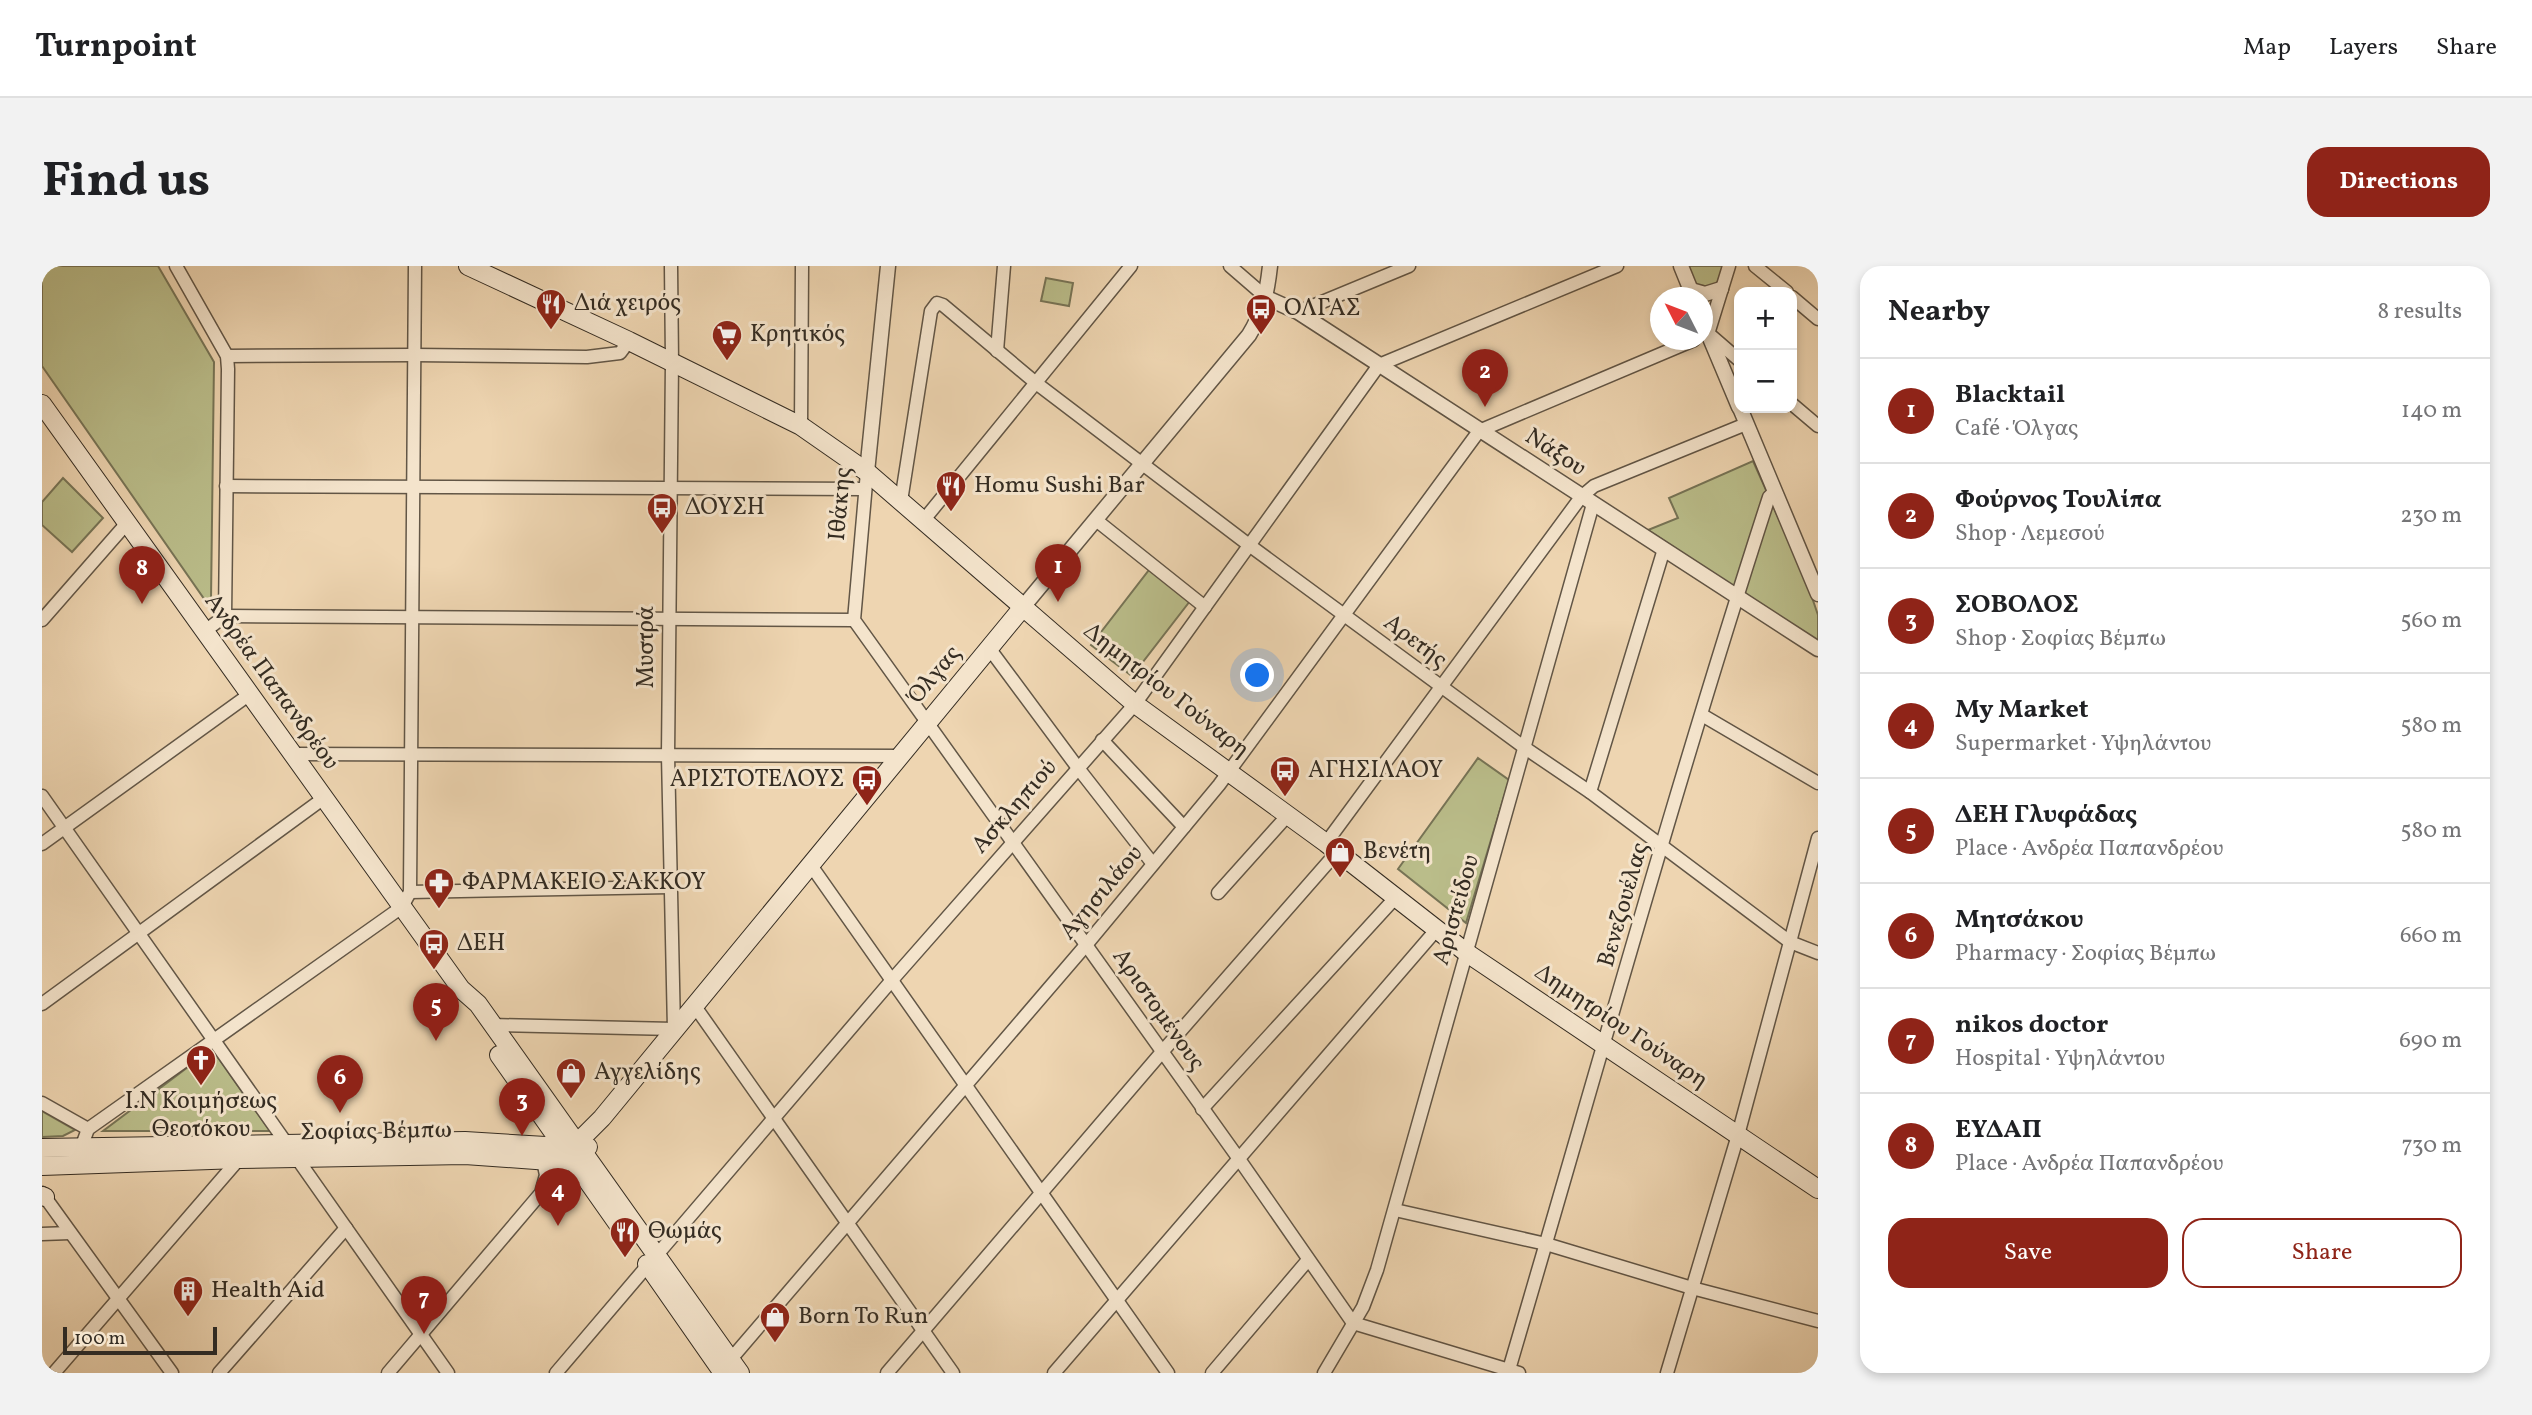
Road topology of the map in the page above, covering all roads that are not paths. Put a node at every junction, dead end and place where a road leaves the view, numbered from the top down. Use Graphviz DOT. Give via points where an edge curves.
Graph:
graph roads {
  1 [pos="176,266"];
  2 [pos="415,266"];
  3 [pos="468,266"];
  4 [pos="671,266"];
  5 [pos="802,266"];
  6 [pos="888,266"];
  7 [pos="1004,266"];
  8 [pos="1131,266"];
  9 [pos="1230,266"];
  10 [pos="1270,266"];
  11 [pos="1409,266"];
  12 [pos="1617,266"];
  13 [pos="1681,266"];
  14 [pos="1729,266"];
  15 [pos="1755,266"];
  16 [pos="1689,287"];
  17 [pos="1781,287"];
  18 [pos="1721,289"];
  19 [pos="1713,292"];
  20 [pos="1267,298"];
  21 [pos="1797,300"];
  22 [pos="1713,309"];
  23 [pos="1298,312"];
  24 [pos="1818,318"];
  25 [pos="629,341"];
  26 [pos="1713,343"];
  27 [pos="1669,350"];
  28 [pos="1709,350"];
  29 [pos="997,351"];
  30 [pos="414,355"];
  31 [pos="227,356"];
  32 [pos="1734,357"];
  33 [pos="672,362"];
  34 [pos="1380,365"];
  35 [pos="1036,383"];
  36 [pos="1734,397"];
  37 [pos="42,404"];
  38 [pos="1797,408"];
  39 [pos="1741,413"];
  40 [pos="1746,424"];
  41 [pos="801,426"];
  42 [pos="1818,426"];
  43 [pos="1479,431"];
  44 [pos="1141,464"];
  45 [pos="865,480"];
  46 [pos="226,486"];
  47 [pos="670,487"];
  48 [pos="414,488"];
  49 [pos="1774,491"];
  50 [pos="901,501"];
  51 [pos="1587,501"];
  52 [pos="1096,520"];
  53 [pos="923,521"];
  54 [pos="127,523"];
  55 [pos="1249,545"];
  56 [pos="1664,549"];
  57 [pos="1817,589"];
  58 [pos="1737,596"];
  59 [pos="1023,607"];
  60 [pos="1205,607"];
  61 [pos="1343,614"];
  62 [pos="225,616"];
  63 [pos="411,618"];
  64 [pos="42,620"];
  65 [pos="668,620"];
  66 [pos="854,620"];
  67 [pos="205,631"];
  68 [pos="989,648"];
  69 [pos="1818,649"];
  70 [pos="1442,688"];
  71 [pos="250,694"];
  72 [pos="1135,704"];
  73 [pos="1702,715"];
  74 [pos="928,722"];
  75 [pos="1102,740"];
  76 [pos="1525,748"];
  77 [pos="293,754"];
  78 [pos="411,754"];
  79 [pos="668,755"];
  80 [pos="900,756"];
  81 [pos="1078,768"];
  82 [pos="1229,772"];
  83 [pos="1818,783"];
  84 [pos="1590,792"];
  85 [pos="42,796"];
  86 [pos="324,797"];
  87 [pos="1288,815"];
  88 [pos="1184,827"];
  89 [pos="64,828"];
  90 [pos="1818,838"];
  91 [pos="1013,842"];
  92 [pos="42,844"];
  93 [pos="1663,846"];
  94 [pos="1332,847"];
  95 [pos="810,864"];
  96 [pos="1153,864"];
  97 [pos="670,887"];
  98 [pos="1217,893"];
  99 [pos="1396,897"];
  100 [pos="406,900"];
  101 [pos="1437,929"];
  102 [pos="139,933"];
  103 [pos="1790,942"];
  104 [pos="1086,945"];
  105 [pos="1467,953"];
  106 [pos="1818,953"];
  107 [pos="892,980"];
  108 [pos="461,989"];
  109 [pos="42,1004"];
  110 [pos="694,1005"];
  111 [pos="492,1025"];
  112 [pos="674,1029"];
  113 [pos="215,1041"];
  114 [pos="1605,1045"];
  115 [pos="1162,1052"];
  116 [pos="966,1086"];
  117 [pos="42,1103"];
  118 [pos="1202,1109"];
  119 [pos="773,1118"];
  120 [pos="88,1129"];
  121 [pos="1738,1135"];
  122 [pos="42,1148"];
  123 [pos="81,1148"];
  124 [pos="292,1150"];
  125 [pos="573,1151"];
  126 [pos="239,1159"];
  127 [pos="1239,1159"];
  128 [pos="543,1161"];
  129 [pos="42,1166"];
  130 [pos="1818,1189"];
  131 [pos="1041,1193"];
  132 [pos="43,1195"];
  133 [pos="1395,1210"];
  134 [pos="848,1223"];
  135 [pos="346,1228"];
  136 [pos="70,1233"];
  137 [pos="42,1234"];
  138 [pos="1546,1244"];
  139 [pos="1308,1259"];
  140 [pos="652,1261"];
  141 [pos="1692,1288"];
  142 [pos="118,1299"];
  143 [pos="1117,1300"];
  144 [pos="1818,1321"];
  145 [pos="1353,1323"];
  146 [pos="922,1330"];
  147 [pos="421,1334"];
  148 [pos="727,1370"];
  149 [pos="1512,1372"];
  150 [pos="54,1373"];
  151 [pos="172,1373"];
  152 [pos="219,1373"];
  153 [pos="388,1373"];
  154 [pos="448,1373"];
  155 [pos="556,1373"];
  156 [pos="887,1373"];
  157 [pos="953,1373"];
  158 [pos="1054,1373"];
  159 [pos="1168,1373"];
  160 [pos="1212,1373"];
  161 [pos="1324,1373"];
  162 [pos="1667,1373"];
  1 -- 31 [label="street"];
  2 -- 30 [label="street"];
  3 -- 25 [label="main road, Δημητρίου Γούναρη"];
  4 -- 33 [label="street, Μυστρά"];
  5 -- 41 [label="street"];
  6 -- 45 [label="street, Ιθάκης"];
  7 -- 29 [label="street"];
  8 -- 35 [label="street"];
  9 -- 20 [label="street"];
  10 -- 20 [label="street, Όλγας"];
  11 -- 23 [label="street"];
  12 -- 34 [label="street"];
  13 -- 16 [label="street"];
  14 -- 18 [label="street"];
  15 -- 17 [label="street"];
  18 -- 19 [label="street"];
  18 -- 22 [label="street"];
  20 -- 23 [label="street, Νάξου"];
  20 -- 44 [label="street, Όλγας" via="1248,335"];
  21 -- 24 [label="street"];
  23 -- 34 [label="street, Νάξου"];
  25 -- 30 [label="street" via="612,356"];
  25 -- 33 [label="main road, Δημητρίου Γούναρη"];
  26 -- 32 [label="street"];
  27 -- 43 [label="street"];
  28 -- 36 [label="street"];
  29 -- 35 [label="street, Αρετής"];
  29 -- 50 [label="street, Αρετής" via="943,305 934,304"];
  30 -- 31 [label="street"];
  30 -- 48 [label="street"];
  31 -- 46 [label="street"];
  33 -- 41 [label="main road, Δημητρίου Γούναρη"];
  33 -- 47 [label="street, Μυστρά"];
  34 -- 43 [label="street, Νάξου"];
  34 -- 55 [label="street, Ασκληπιού"];
  35 -- 44 [label="street, Αρετής"];
  35 -- 53 [label="street"];
  37 -- 54 [label="main road, Ανδρέα Παπανδρέου"];
  38 -- 42 [label="street"];
  39 -- 40 [label="street"];
  40 -- 49 [label="street"];
  40 -- 51 [label="street" via="1594,486"];
  41 -- 45 [label="main road, Δημητρίου Γούναρη"];
  43 -- 51 [label="street, Νάξου"];
  43 -- 61 [label="street, Αγησιλάου"];
  44 -- 52 [label="street, Όλγας"];
  44 -- 55 [label="street, Αρετής"];
  45 -- 47 [label="street"];
  45 -- 50 [label="main road, Δημητρίου Γούναρη"];
  45 -- 66 [label="street, Ιθάκης"];
  46 -- 48 [label="street"];
  46 -- 62 [label="street"];
  47 -- 48 [label="street"];
  47 -- 65 [label="street, Μυστρά"];
  48 -- 63 [label="street"];
  49 -- 57 [label="street"];
  49 -- 58 [label="street, Βενεζουέλας"];
  50 -- 53 [label="main road, Δημητρίου Γούναρη"];
  51 -- 56 [label="street, Νάξου"];
  51 -- 70 [label="street"];
  51 -- 76 [label="street, Αριστείδου"];
  52 -- 59 [label="street, Όλγας"];
  52 -- 60 [label="street"];
  53 -- 59 [label="main road, Δημητρίου Γούναρη"];
  54 -- 64 [label="street"];
  54 -- 67 [label="main road, Ανδρέα Παπανδρέου"];
  55 -- 60 [label="street, Ασκληπιού"];
  55 -- 61 [label="street, Αρετής"];
  56 -- 58 [label="street, Νάξου"];
  56 -- 84 [label="street"];
  58 -- 69 [label="street, Νάξου"];
  58 -- 73 [label="street, Βενεζουέλας"];
  59 -- 68 [label="main road, Όλγας"];
  59 -- 72 [label="main road, Δημητρίου Γούναρη"];
  60 -- 72 [label="street, Ασκληπιού"];
  61 -- 70 [label="street, Αρετής"];
  61 -- 82 [label="street, Αγησιλάου"];
  62 -- 63 [label="street"];
  62 -- 67 [label="street"];
  63 -- 65 [label="street"];
  63 -- 78 [label="street"];
  65 -- 66 [label="street"];
  65 -- 79 [label="street, Μυστρά"];
  66 -- 74 [label="street"];
  67 -- 71 [label="main road, Ανδρέα Παπανδρέου"];
  68 -- 74 [label="main road, Όλγας"];
  68 -- 81 [label="street"];
  70 -- 76 [label="street, Αρετής"];
  70 -- 94 [label="street"];
  71 -- 77 [label="main road, Ανδρέα Παπανδρέου"];
  71 -- 89 [label="street"];
  72 -- 75 [label="street, Ασκληπιού"];
  72 -- 82 [label="main road, Δημητρίου Γούναρη"];
  73 -- 83 [label="street"];
  73 -- 93 [label="street, Βενεζουέλας"];
  74 -- 80 [label="main road, Όλγας"];
  74 -- 91 [label="street, Αριστομένους"];
  75 -- 81 [label="street, Ασκληπιού"];
  75 -- 88 [label="street"];
  76 -- 84 [label="street, Αρετής"];
  76 -- 105 [label="street, Αριστείδου"];
  77 -- 78 [label="street"];
  77 -- 86 [label="main road, Ανδρέα Παπανδρέου"];
  78 -- 79 [label="street"];
  78 -- 100 [label="street"];
  79 -- 80 [label="street"];
  79 -- 97 [label="street, Μυστρά"];
  80 -- 95 [label="main road, Όλγας"];
  81 -- 91 [label="street, Ασκληπιού"];
  81 -- 96 [label="street"];
  82 -- 87 [label="main road, Δημητρίου Γούναρη"];
  82 -- 88 [label="street, Αγησιλάου"];
  84 -- 93 [label="street, Αρετής"];
  85 -- 89 [label="street"];
  86 -- 100 [label="main road, Ανδρέα Παπανδρέου"];
  86 -- 102 [label="street"];
  87 -- 94 [label="main road, Δημητρίου Γούναρη"];
  87 -- 98 [label="street"];
  88 -- 96 [label="street, Αγησιλάου"];
  89 -- 92 [label="street"];
  89 -- 102 [label="street"];
  90 -- 103 [label="street"];
  91 -- 104 [label="street, Αριστομένους"];
  91 -- 107 [label="street, Ασκληπιού"];
  93 -- 103 [label="street, Αρετής"];
  93 -- 114 [label="street, Βενεζουέλας"];
  94 -- 99 [label="main road, Δημητρίου Γούναρη"];
  94 -- 115 [label="street"];
  95 -- 107 [label="street"];
  95 -- 110 [label="main road, Όλγας"];
  96 -- 104 [label="street, Αγησιλάου"];
  97 -- 100 [label="street"];
  97 -- 112 [label="street, Μυστρά"];
  99 -- 101 [label="main road, Δημητρίου Γούναρη"];
  99 -- 118 [label="street"];
  100 -- 108 [label="main road, Ανδρέα Παπανδρέου"];
  100 -- 113 [label="street"];
  101 -- 105 [label="main road, Δημητρίου Γούναρη"];
  101 -- 127 [label="street"];
  102 -- 109 [label="street"];
  102 -- 113 [label="street"];
  103 -- 106 [label="street, Αρετής"];
  103 -- 121 [label="street"];
  104 -- 115 [label="street, Αριστομένους"];
  104 -- 116 [label="street, Αγησιλάου"];
  105 -- 114 [label="main road, Δημητρίου Γούναρη"];
  105 -- 133 [label="street, Αριστείδου"];
  107 -- 116 [label="street"];
  107 -- 119 [label="street, Ασκληπιού"];
  108 -- 111 [label="main road, Ανδρέα Παπανδρέου"];
  108 -- 125 [label="main road, Ανδρέα Παπανδρέου" via="470,1013"];
  110 -- 112 [label="main road, Όλγας"];
  110 -- 119 [label="street"];
  111 -- 112 [label="street"];
  111 -- 125 [label="main road, Ανδρέα Παπανδρέου"];
  112 -- 125 [label="main road, Όλγας" via="614,1103 600,1130"];
  113 -- 120 [label="street"];
  113 -- 124 [label="street"];
  114 -- 121 [label="main road, Δημητρίου Γούναρη"];
  114 -- 138 [label="street, Βενεζουέλας"];
  115 -- 118 [label="street, Αριστομένους"];
  115 -- 131 [label="street"];
  116 -- 131 [label="street"];
  116 -- 134 [label="street, Αγησιλάου"];
  117 -- 120 [label="street"];
  118 -- 127 [label="street, Αριστομένους"];
  119 -- 134 [label="street"];
  119 -- 140 [label="street, Ασκληπιού"];
  120 -- 123 [label="street"];
  121 -- 130 [label="main road, Δημητρίου Γούναρη"];
  121 -- 141 [label="street"];
  122 -- 123 [label="main road, Σοφίας Βέμπω"];
  123 -- 124 [label="main road, Σοφίας Βέμπω"];
  124 -- 125 [label="main road, Σοφίας Βέμπω" via="465,1141"];
  124 -- 126 [label="main road, Σοφίας Βέμπω"];
  124 -- 128 [label="main road, Σοφίας Βέμπω"];
  124 -- 135 [label="street"];
  125 -- 128 [label="main road, Σοφίας Βέμπω"];
  125 -- 140 [label="main road, Ανδρέα Παπανδρέου"];
  126 -- 129 [label="main road, Σοφίας Βέμπω"];
  126 -- 142 [label="street"];
  127 -- 139 [label="street, Αριστομένους"];
  127 -- 143 [label="street"];
  128 -- 147 [label="street" via="546,1175 541,1193"];
  131 -- 143 [label="street"];
  131 -- 146 [label="street"];
  132 -- 136 [label="street"];
  133 -- 138 [label="street"];
  133 -- 145 [label="street, Αριστείδου" via="1372,1285"];
  134 -- 146 [label="street"];
  134 -- 148 [label="street, Αγησιλάου"];
  135 -- 147 [label="street"];
  135 -- 152 [label="street"];
  136 -- 137 [label="street"];
  136 -- 142 [label="street"];
  138 -- 141 [label="street"];
  138 -- 149 [label="street, Βενεζουέλας"];
  139 -- 145 [label="street, Αριστομένους"];
  139 -- 160 [label="street"];
  140 -- 148 [label="main road, Ανδρέα Παπανδρέου"];
  140 -- 155 [label="street, Ασκληπιού"];
  141 -- 144 [label="street"];
  141 -- 162 [label="street"];
  142 -- 150 [label="street"];
  142 -- 151 [label="street"];
  143 -- 158 [label="street"];
  143 -- 159 [label="street"];
  145 -- 149 [label="street"];
  145 -- 161 [label="street, Αριστείδου"];
  146 -- 156 [label="street"];
  146 -- 157 [label="street"];
  147 -- 153 [label="street"];
  147 -- 154 [label="street"];
}
